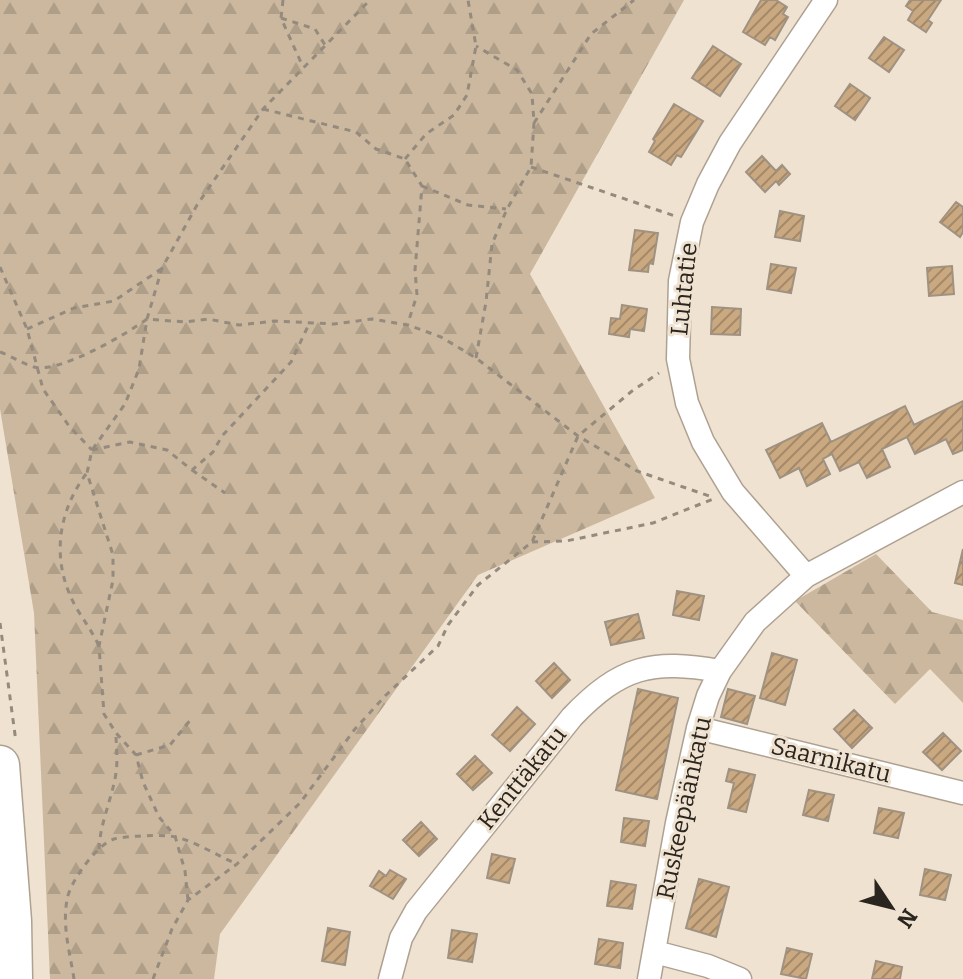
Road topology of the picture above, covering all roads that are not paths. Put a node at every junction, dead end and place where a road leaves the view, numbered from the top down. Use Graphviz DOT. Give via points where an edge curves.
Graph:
graph roads {
  1 [pos="826,0"];
  2 [pos="963,492"];
  3 [pos="806,576"];
  4 [pos="720,671"];
  5 [pos="698,728"];
  6 [pos="0,765"];
  7 [pos="963,793"];
  8 [pos="655,952"];
  9 [pos="13,979"];
  10 [pos="390,979"];
  11 [pos="649,979"];
  12 [pos="740,979"];
  1 -- 3 [label="street, Luhtatie" via="708,184 692,222 680,281 678,359 687,403 703,442 733,492"];
  2 -- 3 [label="street, Ruskeepäänkatu"];
  3 -- 4 [label="street, Ruskeepäänkatu" via="755,622"];
  4 -- 5 [label="street, Ruskeepäänkatu"];
  4 -- 10 [label="street, Kenttäkatu" via="658,665 594,694 416,911 401,938"];
  5 -- 7 [label="street, Saarnikatu"];
  5 -- 8 [label="street, Ruskeepäänkatu"];
  6 -- 9 [label="highway"];
  8 -- 11 [label="street, Ruskeepäänkatu"];
  8 -- 12 [label="street"];
}
